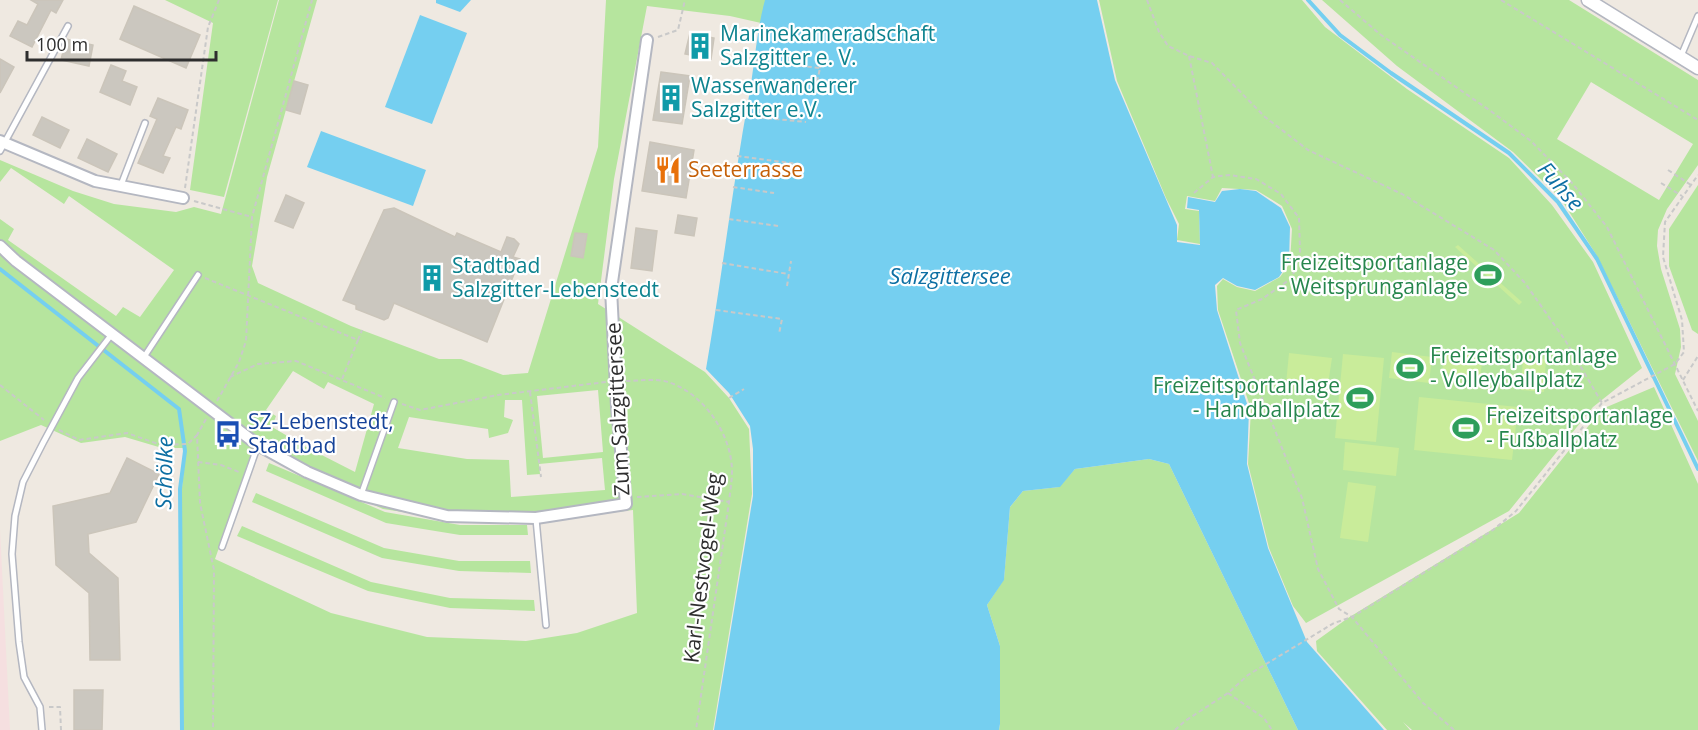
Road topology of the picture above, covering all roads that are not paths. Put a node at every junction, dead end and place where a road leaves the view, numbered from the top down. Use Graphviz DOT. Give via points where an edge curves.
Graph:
graph roads {
  1 [pos="1588,0"];
  2 [pos="1698,16"];
  3 [pos="68,26"];
  4 [pos="647,40"];
  5 [pos="1681,57"];
  6 [pos="1698,68"];
  7 [pos="145,123"];
  8 [pos="2,145"];
  9 [pos="121,187"];
  10 [pos="183,198"];
  11 [pos="0,246"];
  12 [pos="198,275"];
  13 [pos="109,338"];
  14 [pos="144,357"];
  15 [pos="394,402"];
  16 [pos="258,445"];
  17 [pos="361,495"];
  18 [pos="536,518"];
  19 [pos="222,547"];
  20 [pos="546,625"];
  21 [pos="42,730"];
  1 -- 5 [label="street"];
  2 -- 5 [label="lane"];
  3 -- 8 [label="lane"];
  4 -- 18 [label="street, Zum Salzgittersee" via="611,289 626,504"];
  5 -- 6 [label="street"];
  7 -- 9 [label="lane"];
  8 -- 9 [label="street"];
  9 -- 10 [label="street"];
  11 -- 13 [label="street, Zum Salzgittersee"];
  12 -- 14 [label="lane"];
  13 -- 14 [label="street, Zum Salzgittersee"];
  13 -- 21 [label="lane" via="78,378 23,482 15,516 12,554 24,677 40,707"];
  14 -- 16 [label="street, Zum Salzgittersee"];
  15 -- 17 [label="lane"];
  16 -- 17 [label="street, Zum Salzgittersee"];
  16 -- 19 [label="lane"];
  17 -- 18 [label="street, Zum Salzgittersee" via="447,516"];
  18 -- 20 [label="lane"];
}
